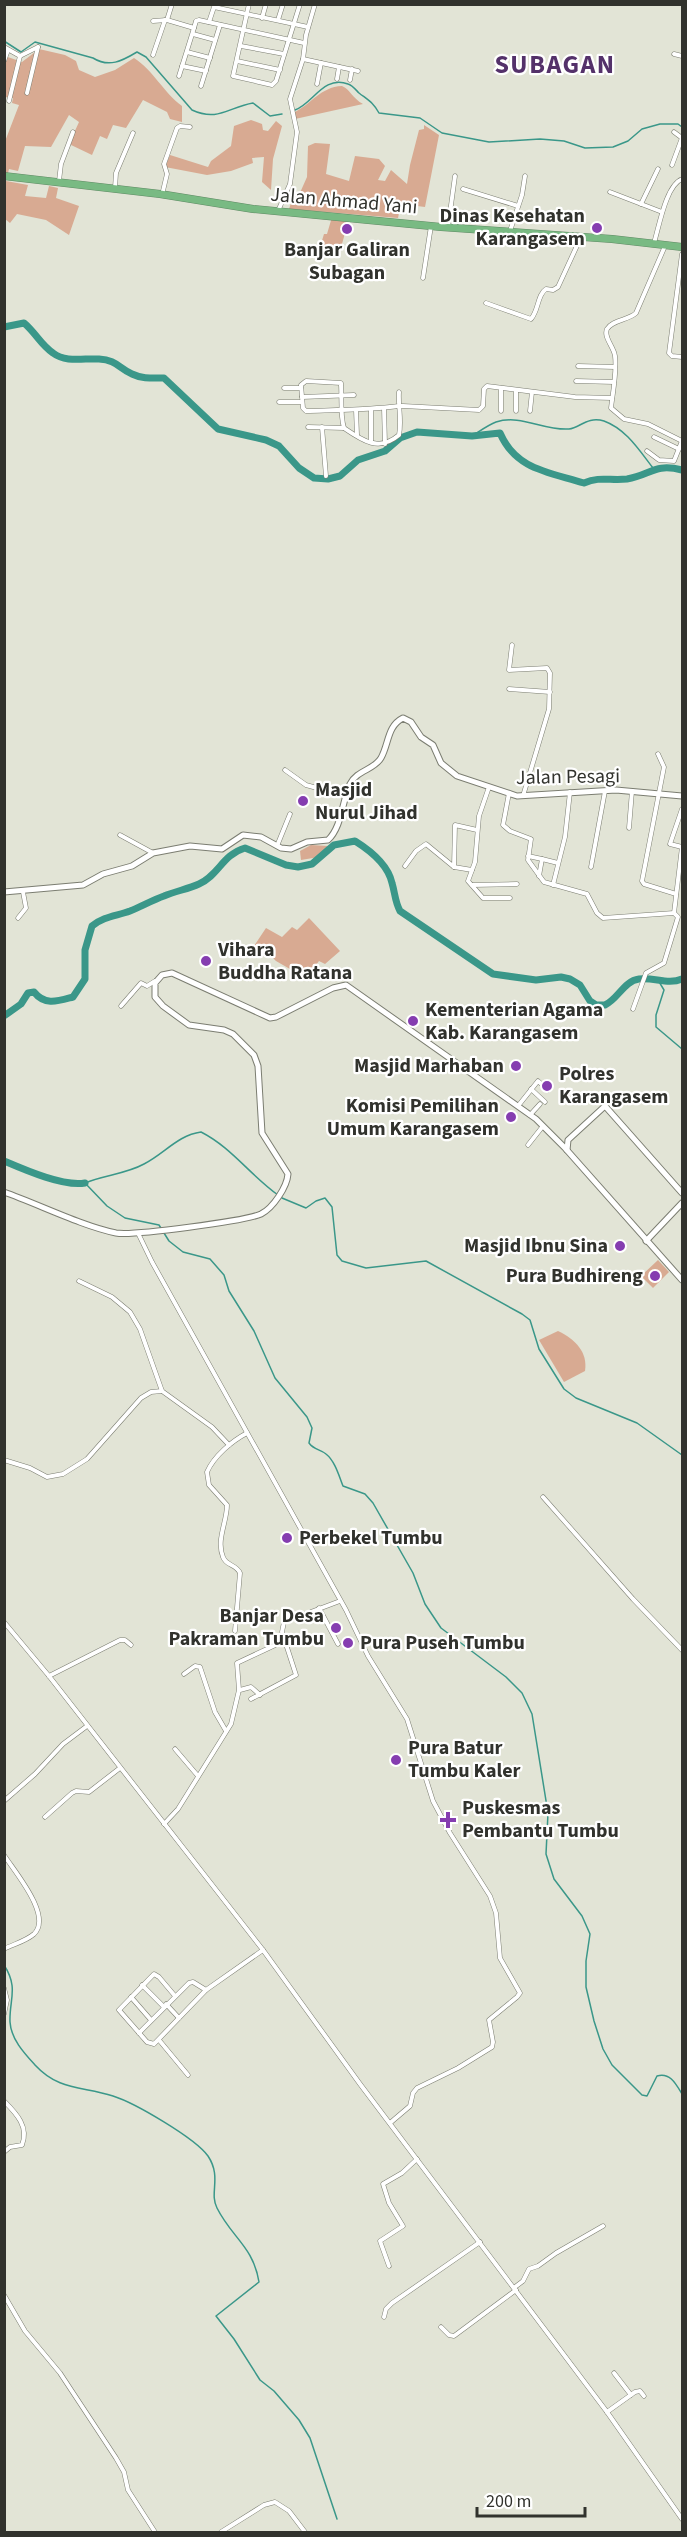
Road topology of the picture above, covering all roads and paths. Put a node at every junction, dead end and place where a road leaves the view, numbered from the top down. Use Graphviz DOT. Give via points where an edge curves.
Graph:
graph roads {
  1 [pos="172,4"];
  2 [pos="231,4"];
  3 [pos="249,4"];
  4 [pos="266,4"];
  5 [pos="283,4"];
  6 [pos="300,4"];
  7 [pos="315,4"];
  8 [pos="215,6"];
  9 [pos="230,10"];
  10 [pos="247,14"];
  11 [pos="262,18"];
  12 [pos="166,20"];
  13 [pos="278,20"];
  14 [pos="153,21"];
  15 [pos="209,22"];
  16 [pos="293,24"];
  17 [pos="220,25"];
  18 [pos="308,27"];
  19 [pos="194,28"];
  20 [pos="243,30"];
  21 [pos="193,34"];
  22 [pos="215,40"];
  23 [pos="288,40"];
  24 [pos="304,43"];
  25 [pos="241,46"];
  26 [pos="6,48"];
  27 [pos="187,52"];
  28 [pos="284,54"];
  29 [pos="674,54"];
  30 [pos="20,56"];
  31 [pos="153,56"];
  32 [pos="682,56"];
  33 [pos="210,58"];
  34 [pos="303,59"];
  35 [pos="4,61"];
  36 [pos="237,61"];
  37 [pos="321,63"];
  38 [pos="182,66"];
  39 [pos="339,67"];
  40 [pos="352,69"];
  41 [pos="280,70"];
  42 [pos="206,71"];
  43 [pos="358,71"];
  44 [pos="179,76"];
  45 [pos="337,79"];
  46 [pos="350,80"];
  47 [pos="317,84"];
  48 [pos="201,86"];
  49 [pos="27,93"];
  50 [pos="9,100"];
  51 [pos="190,127"];
  52 [pos="73,132"];
  53 [pos="674,132"];
  54 [pos="133,133"];
  55 [pos="677,153"];
  56 [pos="682,156"];
  57 [pos="672,165"];
  58 [pos="658,169"];
  59 [pos="4,176"];
  60 [pos="455,176"];
  61 [pos="525,176"];
  62 [pos="682,179"];
  63 [pos="59,182"];
  64 [pos="115,189"];
  65 [pos="463,189"];
  66 [pos="610,192"];
  67 [pos="162,195"];
  68 [pos="641,204"];
  69 [pos="518,206"];
  70 [pos="278,211"];
  71 [pos="662,212"];
  72 [pos="431,225"];
  73 [pos="448,227"];
  74 [pos="510,231"];
  75 [pos="581,237"];
  76 [pos="654,243"];
  77 [pos="665,245"];
  78 [pos="682,247"];
  79 [pos="682,254"];
  80 [pos="423,278"];
  81 [pos="486,303"];
  82 [pos="682,357"];
  83 [pos="578,366"];
  84 [pos="615,367"];
  85 [pos="576,381"];
  86 [pos="614,382"];
  87 [pos="284,388"];
  88 [pos="301,388"];
  89 [pos="501,388"];
  90 [pos="516,390"];
  91 [pos="399,392"];
  92 [pos="532,392"];
  93 [pos="354,395"];
  94 [pos="342,396"];
  95 [pos="612,398"];
  96 [pos="303,399"];
  97 [pos="279,402"];
  98 [pos="399,406"];
  99 [pos="384,408"];
  100 [pos="371,409"];
  101 [pos="342,410"];
  102 [pos="356,410"];
  103 [pos="501,411"];
  104 [pos="516,411"];
  105 [pos="530,411"];
  106 [pos="308,427"];
  107 [pos="322,427"];
  108 [pos="344,428"];
  109 [pos="357,435"];
  110 [pos="654,437"];
  111 [pos="682,441"];
  112 [pos="370,442"];
  113 [pos="386,444"];
  114 [pos="679,449"];
  115 [pos="647,451"];
  116 [pos="326,476"];
  117 [pos="512,645"];
  118 [pos="509,689"];
  119 [pos="550,692"];
  120 [pos="658,754"];
  121 [pos="285,770"];
  122 [pos="489,787"];
  123 [pos="605,791"];
  124 [pos="632,791"];
  125 [pos="570,792"];
  126 [pos="509,793"];
  127 [pos="660,793"];
  128 [pos="346,796"];
  129 [pos="682,796"];
  130 [pos="523,797"];
  131 [pos="682,809"];
  132 [pos="290,814"];
  133 [pos="629,828"];
  134 [pos="477,830"];
  135 [pos="120,835"];
  136 [pos="277,846"];
  137 [pos="682,847"];
  138 [pos="153,853"];
  139 [pos="528,856"];
  140 [pos="542,859"];
  141 [pos="558,863"];
  142 [pos="405,866"];
  143 [pos="454,867"];
  144 [pos="591,867"];
  145 [pos="472,870"];
  146 [pos="539,876"];
  147 [pos="517,884"];
  148 [pos="471,885"];
  149 [pos="553,885"];
  150 [pos="4,892"];
  151 [pos="23,892"];
  152 [pos="676,894"];
  153 [pos="510,898"];
  154 [pos="674,913"];
  155 [pos="18,918"];
  156 [pos="156,981"];
  157 [pos="121,1006"];
  158 [pos="633,1009"];
  159 [pos="531,1089"];
  160 [pos="548,1090"];
  161 [pos="545,1102"];
  162 [pos="540,1104"];
  163 [pos="518,1106"];
  164 [pos="530,1115"];
  165 [pos="543,1126"];
  166 [pos="568,1140"];
  167 [pos="559,1142"];
  168 [pos="528,1145"];
  169 [pos="568,1151"];
  170 [pos="4,1192"];
  171 [pos="682,1193"];
  172 [pos="682,1203"];
  173 [pos="138,1233"];
  174 [pos="646,1240"];
  175 [pos="682,1280"];
  176 [pos="79,1281"];
  177 [pos="162,1391"];
  178 [pos="247,1433"];
  179 [pos="229,1445"];
  180 [pos="4,1460"];
  181 [pos="543,1497"];
  182 [pos="340,1600"];
  183 [pos="319,1608"];
  184 [pos="235,1613"];
  185 [pos="224,1617"];
  186 [pos="4,1622"];
  187 [pos="235,1631"];
  188 [pos="284,1641"];
  189 [pos="338,1644"];
  190 [pos="131,1645"];
  191 [pos="682,1650"];
  192 [pos="184,1674"];
  193 [pos="49,1676"];
  194 [pos="239,1690"];
  195 [pos="260,1695"];
  196 [pos="250,1699"];
  197 [pos="87,1726"];
  198 [pos="226,1731"];
  199 [pos="175,1749"];
  200 [pos="120,1768"];
  201 [pos="198,1776"];
  202 [pos="4,1801"];
  203 [pos="45,1817"];
  204 [pos="164,1824"];
  205 [pos="4,1855"];
  206 [pos="4,1949"];
  207 [pos="263,1950"];
  208 [pos="142,1985"];
  209 [pos="4,1988"];
  210 [pos="206,1990"];
  211 [pos="175,1996"];
  212 [pos="130,1997"];
  213 [pos="165,2006"];
  214 [pos="4,2014"];
  215 [pos="179,2018"];
  216 [pos="151,2020"];
  217 [pos="139,2033"];
  218 [pos="159,2040"];
  219 [pos="188,2074"];
  220 [pos="4,2101"];
  221 [pos="390,2123"];
  222 [pos="4,2152"];
  223 [pos="417,2159"];
  224 [pos="603,2226"];
  225 [pos="480,2242"];
  226 [pos="389,2266"];
  227 [pos="515,2289"];
  228 [pos="4,2295"];
  229 [pos="384,2317"];
  230 [pos="441,2326"];
  231 [pos="614,2373"];
  232 [pos="631,2395"];
  233 [pos="644,2396"];
  234 [pos="607,2412"];
  235 [pos="682,2519"];
  236 [pos="155,2532"];
  237 [pos="220,2532"];
  238 [pos="305,2532"];
  1 -- 12 [label="street"];
  2 -- 9 [label="street"];
  3 -- 10 [label="street"];
  4 -- 11 [label="street"];
  5 -- 13 [label="street"];
  6 -- 16 [label="street"];
  7 -- 18 [label="street"];
  8 -- 9 [label="street"];
  8 -- 15 [label="street"];
  9 -- 10 [label="street"];
  10 -- 11 [label="street"];
  10 -- 20 [label="street"];
  11 -- 13 [label="street"];
  12 -- 14 [label="street"];
  12 -- 19 [label="street"];
  12 -- 31 [label="street"];
  13 -- 16 [label="street"];
  15 -- 17 [label="street"];
  15 -- 19 [label="street" via="197,20"];
  16 -- 18 [label="street"];
  16 -- 23 [label="street"];
  17 -- 20 [label="street"];
  17 -- 22 [label="street"];
  18 -- 24 [label="street"];
  19 -- 21 [label="street"];
  20 -- 23 [label="street"];
  20 -- 25 [label="street"];
  21 -- 22 [label="street"];
  21 -- 27 [label="street"];
  22 -- 33 [label="street"];
  23 -- 24 [label="street"];
  23 -- 28 [label="street"];
  24 -- 34 [label="street"];
  25 -- 28 [label="street"];
  25 -- 36 [label="street"];
  26 -- 30 [label="street"];
  26 -- 35 [label="street"];
  27 -- 33 [label="street"];
  27 -- 38 [label="street"];
  28 -- 41 [label="street"];
  29 -- 32 [label="street"];
  30 -- 49 [label="street" via="38,47"];
  30 -- 50 [label="street"];
  33 -- 42 [label="street"];
  34 -- 37 [label="street"];
  34 -- 70 [label="street" via="290,99 297,132 290,184"];
  36 -- 41 [label="street"];
  36 -- 41 [label="street" via="233,76 237,78 274,85"];
  37 -- 39 [label="street"];
  37 -- 47 [label="street"];
  38 -- 42 [label="street"];
  38 -- 44 [label="street"];
  39 -- 40 [label="street"];
  39 -- 45 [label="street"];
  40 -- 43 [label="street"];
  40 -- 46 [label="street"];
  42 -- 48 [label="street"];
  51 -- 67 [label="street" via="177,128 163,166 167,174"];
  52 -- 63 [label="street"];
  53 -- 55 [label="street" via="682,138"];
  54 -- 64 [label="street" via="116,173"];
  55 -- 56 [label="street"];
  55 -- 57 [label="street"];
  58 -- 68 [label="street"];
  59 -- 63 [label="highway, Jalan Ahmad Yani"];
  60 -- 73 [label="street"];
  61 -- 69 [label="street"];
  62 -- 71 [label="street" via="674,186"];
  63 -- 64 [label="highway, Jalan Ahmad Yani"];
  64 -- 67 [label="highway, Jalan Ahmad Yani"];
  65 -- 69 [label="street"];
  66 -- 68 [label="street"];
  67 -- 70 [label="highway, Jalan Ahmad Yani"];
  68 -- 71 [label="street"];
  69 -- 74 [label="street"];
  70 -- 72 [label="highway, Jalan Ahmad Yani"];
  71 -- 76 [label="street"];
  72 -- 73 [label="highway, Jalan Ahmad Yani"];
  72 -- 80 [label="street"];
  73 -- 74 [label="highway, Jalan Ahmad Yani"];
  74 -- 75 [label="highway, Jalan Ahmad Yani"];
  75 -- 76 [label="highway, Jalan Ahmad Yani"];
  75 -- 81 [label="street" via="558,287 542,292 531,319"];
  76 -- 77 [label="highway, Jalan Ahmad Yani"];
  77 -- 78 [label="highway, Jalan Ahmad Yani"];
  77 -- 84 [label="street" via="636,313 607,329"];
  79 -- 82 [label="street" via="669,353"];
  83 -- 84 [label="street"];
  84 -- 86 [label="street"];
  85 -- 86 [label="street"];
  86 -- 95 [label="street"];
  87 -- 88 [label="street"];
  88 -- 94 [label="street" via="304,381 338,382"];
  88 -- 96 [label="street"];
  89 -- 90 [label="street"];
  89 -- 98 [label="street" via="485,387 479,410"];
  89 -- 103 [label="street"];
  90 -- 92 [label="street"];
  90 -- 104 [label="street"];
  91 -- 98 [label="street"];
  92 -- 95 [label="street"];
  92 -- 105 [label="street"];
  93 -- 94 [label="street"];
  94 -- 96 [label="street"];
  94 -- 101 [label="street"];
  95 -- 111 [label="street" via="611,408 618,415"];
  96 -- 97 [label="street"];
  96 -- 101 [label="street" via="306,411"];
  98 -- 99 [label="street"];
  98 -- 113 [label="street" via="399,435"];
  99 -- 100 [label="street"];
  99 -- 113 [label="street"];
  100 -- 102 [label="street"];
  100 -- 112 [label="street"];
  101 -- 102 [label="street"];
  101 -- 108 [label="street"];
  102 -- 109 [label="street"];
  106 -- 107 [label="street"];
  107 -- 108 [label="street"];
  107 -- 116 [label="street"];
  108 -- 109 [label="street"];
  109 -- 112 [label="street"];
  110 -- 114 [label="street"];
  111 -- 114 [label="street"];
  112 -- 113 [label="street"];
  114 -- 115 [label="street" via="674,461 659,460"];
  117 -- 119 [label="street" via="509,670 548,668"];
  118 -- 119 [label="street"];
  119 -- 130 [label="street"];
  120 -- 127 [label="street" via="664,767"];
  121 -- 128 [label="street" via="306,785"];
  122 -- 126 [label="street, Jalan Pesagi"];
  122 -- 128 [label="street, Jalan Pesagi" via="461,779 447,769 433,745 403,718 391,732 380,760 356,776"];
  122 -- 134 [label="street"];
  123 -- 124 [label="street, Jalan Pesagi"];
  123 -- 125 [label="street, Jalan Pesagi"];
  123 -- 144 [label="street"];
  124 -- 127 [label="street, Jalan Pesagi"];
  124 -- 133 [label="street"];
  125 -- 130 [label="street, Jalan Pesagi"];
  125 -- 141 [label="street" via="566,837"];
  126 -- 130 [label="street, Jalan Pesagi"];
  126 -- 139 [label="street" via="503,825 531,839"];
  127 -- 129 [label="street, Jalan Pesagi"];
  127 -- 152 [label="street" via="642,881"];
  128 -- 136 [label="street, Jalan Pesagi" via="330,839 292,849"];
  131 -- 137 [label="street" via="670,844"];
  132 -- 136 [label="street"];
  134 -- 143 [label="street" via="455,825"];
  134 -- 145 [label="street"];
  135 -- 138 [label="street"];
  136 -- 138 [label="street, Jalan Pesagi" via="266,838 243,834 222,849 190,846"];
  137 -- 152 [label="street"];
  138 -- 151 [label="street, Jalan Pesagi" via="87,884"];
  139 -- 140 [label="street"];
  139 -- 146 [label="street"];
  140 -- 141 [label="street"];
  140 -- 146 [label="street"];
  141 -- 149 [label="street"];
  142 -- 143 [label="street" via="416,850 426,844"];
  143 -- 145 [label="street"];
  145 -- 148 [label="street" via="468,879"];
  146 -- 149 [label="street"];
  147 -- 148 [label="street"];
  148 -- 153 [label="street" via="483,898"];
  149 -- 154 [label="street" via="587,894 603,918"];
  150 -- 151 [label="street, Jalan Pesagi"];
  151 -- 155 [label="street" via="26,909"];
  152 -- 154 [label="street"];
  154 -- 158 [label="street" via="678,917 664,963 647,972"];
  156 -- 157 [label="street" via="147,986 141,983"];
  156 -- 163 [label="street" via="172,973 270,1018 346,985"];
  156 -- 173 [label="street" via="155,997 163,1006 191,1025 233,1034 254,1055 262,1133 288,1172 276,1200 264,1212"];
  159 -- 160 [label="street" via="538,1081"];
  159 -- 161 [label="street"];
  159 -- 163 [label="street"];
  162 -- 164 [label="street"];
  163 -- 164 [label="street"];
  164 -- 165 [label="street"];
  165 -- 167 [label="street"];
  165 -- 168 [label="street"];
  166 -- 167 [label="street"];
  166 -- 169 [label="street"];
  166 -- 171 [label="street" via="605,1106"];
  167 -- 169 [label="street"];
  169 -- 174 [label="street"];
  170 -- 173 [label="street" via="110,1231"];
  172 -- 174 [label="street"];
  173 -- 178 [label="street"];
  174 -- 175 [label="street"];
  176 -- 177 [label="street" via="112,1297 130,1312"];
  177 -- 179 [label="street" via="212,1427"];
  177 -- 180 [label="street" via="141,1398 87,1459 63,1474 47,1477"];
  178 -- 179 [label="street"];
  178 -- 182 [label="street"];
  179 -- 184 [label="street" via="209,1466 207,1477 227,1505 222,1553 226,1562 240,1573"];
  181 -- 191 [label="street"];
  182 -- 183 [label="street"];
  182 -- 221 [label="street" via="368,1656 407,1719 433,1801 490,1896 496,1913 500,1958 520,1993 489,2021 492,2047 417,2088 410,2106"];
  183 -- 188 [label="street" via="285,1621 281,1628"];
  183 -- 189 [label="street"];
  184 -- 185 [label="street"];
  184 -- 187 [label="street"];
  186 -- 193 [label="street"];
  188 -- 194 [label="street" via="237,1663"];
  188 -- 195 [label="street" via="296,1676"];
  190 -- 193 [label="street" via="120,1640"];
  192 -- 198 [label="street" via="194,1666 200,1667 215,1712"];
  193 -- 197 [label="street"];
  194 -- 195 [label="street" via="251,1687"];
  194 -- 198 [label="street"];
  195 -- 196 [label="street"];
  197 -- 200 [label="street"];
  197 -- 202 [label="street"];
  198 -- 201 [label="street"];
  199 -- 201 [label="street"];
  200 -- 203 [label="street" via="89,1792 72,1793"];
  200 -- 204 [label="street"];
  201 -- 204 [label="street"];
  204 -- 207 [label="street"];
  205 -- 206 [label="street" via="34,1902 39,1922 33,1934"];
  207 -- 210 [label="street"];
  207 -- 221 [label="street"];
  208 -- 211 [label="street" via="157,1974"];
  208 -- 212 [label="street"];
  208 -- 213 [label="street"];
  209 -- 214 [label="street"];
  210 -- 211 [label="street" via="191,1982"];
  210 -- 215 [label="street"];
  211 -- 213 [label="street"];
  212 -- 216 [label="street"];
  212 -- 217 [label="street" via="119,2010"];
  213 -- 215 [label="street"];
  213 -- 216 [label="street"];
  215 -- 218 [label="street"];
  216 -- 217 [label="street"];
  217 -- 218 [label="street" via="150,2044"];
  218 -- 219 [label="street"];
  220 -- 222 [label="street" via="25,2132 22,2145"];
  221 -- 223 [label="street"];
  223 -- 225 [label="street"];
  223 -- 226 [label="street" via="383,2184 402,2226 381,2241"];
  224 -- 227 [label="street" via="529,2269"];
  225 -- 227 [label="street"];
  225 -- 229 [label="street" via="392,2303"];
  227 -- 230 [label="street" via="454,2336"];
  227 -- 234 [label="street"];
  228 -- 236 [label="street" via="116,2458 128,2490"];
  231 -- 232 [label="street"];
  232 -- 233 [label="street" via="639,2391"];
  232 -- 234 [label="street"];
  234 -- 235 [label="street"];
  237 -- 238 [label="street" via="275,2502 289,2511"];
}
